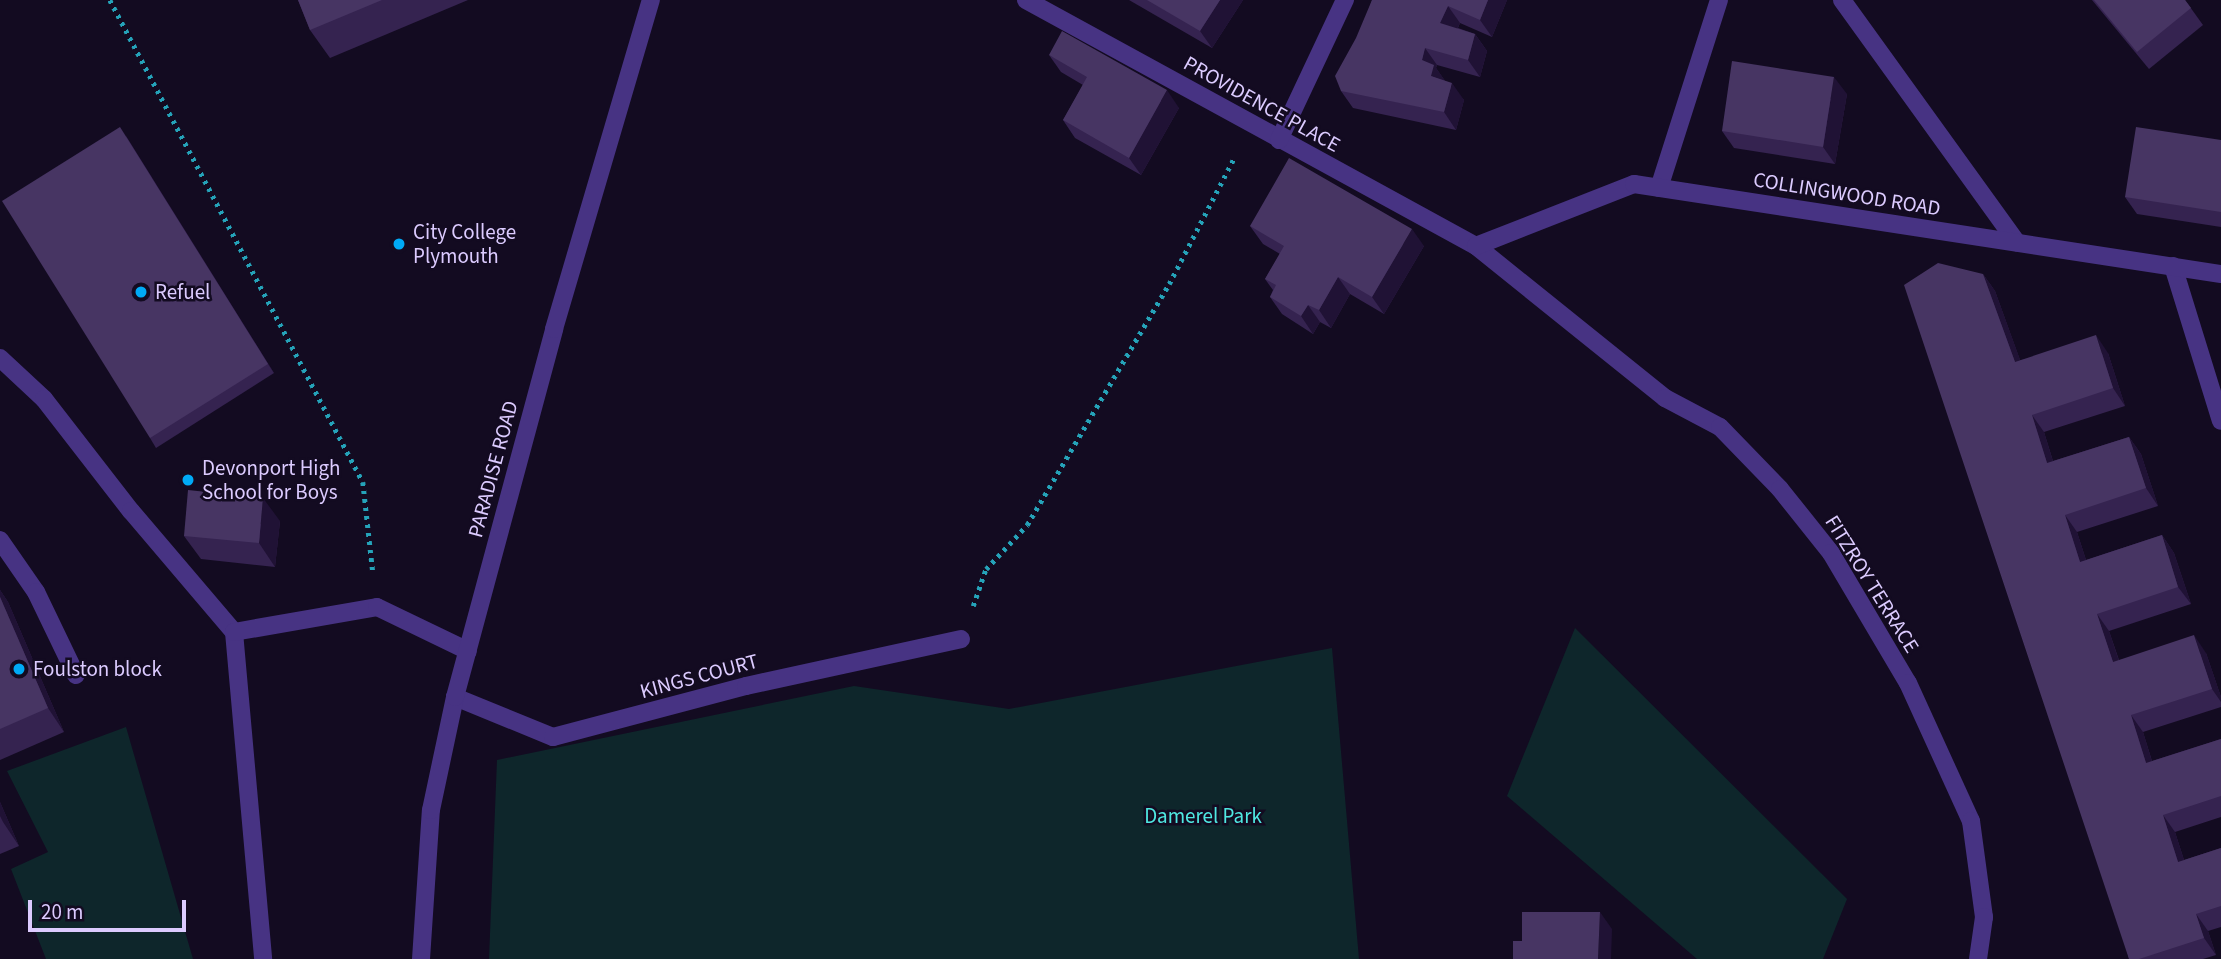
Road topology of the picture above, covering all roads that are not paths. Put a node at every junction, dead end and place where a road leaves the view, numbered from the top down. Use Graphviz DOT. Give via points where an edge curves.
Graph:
graph roads {
  1 [pos="652,0"];
  2 [pos="1026,0"];
  3 [pos="1345,0"];
  4 [pos="1720,0"];
  5 [pos="1842,0"];
  6 [pos="1279,140"];
  7 [pos="1659,188"];
  8 [pos="2017,243"];
  9 [pos="1476,246"];
  10 [pos="2173,267"];
  11 [pos="2221,274"];
  12 [pos="0,358"];
  13 [pos="2221,421"];
  14 [pos="0,540"];
  15 [pos="234,632"];
  16 [pos="961,639"];
  17 [pos="468,651"];
  18 [pos="76,675"];
  19 [pos="455,697"];
  20 [pos="263,959"];
  21 [pos="421,959"];
  22 [pos="1978,959"];
  1 -- 17 [label="street, PARADISE ROAD" via="554,329"];
  2 -- 6 [label="street, PROVIDENCE PLACE"];
  3 -- 6 [label="street"];
  4 -- 7 [label="street"];
  5 -- 8 [label="street"];
  6 -- 9 [label="street, PROVIDENCE PLACE"];
  7 -- 8 [label="street, COLLINGWOOD ROAD"];
  7 -- 9 [label="street, COLLINGWOOD ROAD" via="1634,184"];
  8 -- 10 [label="street, COLLINGWOOD ROAD"];
  9 -- 22 [label="street, FITZROY TERRACE" via="1665,398 1720,427 1780,489 1831,553 1908,683 1971,821 1984,917"];
  10 -- 11 [label="street, COLLINGWOOD ROAD"];
  10 -- 13 [label="street"];
  12 -- 15 [label="street" via="44,399"];
  14 -- 18 [label="street" via="36,592"];
  15 -- 17 [label="street" via="377,607"];
  15 -- 20 [label="street"];
  16 -- 19 [label="street, KINGS COURT" via="746,685 554,737"];
  17 -- 19 [label="street, PARADISE ROAD"];
  19 -- 21 [label="street, PARADISE ROAD" via="431,810"];
}
